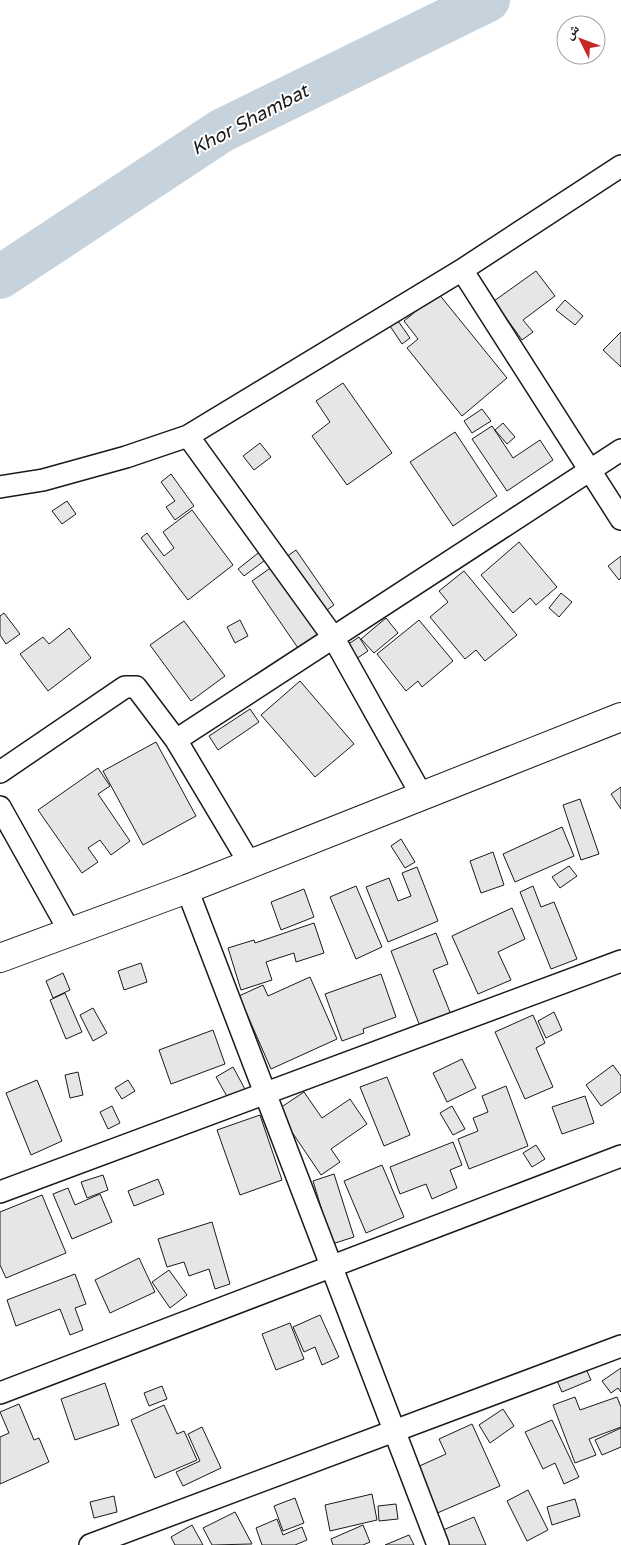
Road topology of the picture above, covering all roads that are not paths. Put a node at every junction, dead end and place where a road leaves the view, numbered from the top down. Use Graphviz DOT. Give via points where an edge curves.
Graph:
graph roads {
  1 [pos="621,166"];
  2 [pos="462,270"];
  3 [pos="188,436"];
  4 [pos="621,450"];
  5 [pos="590,469"];
  6 [pos="0,487"];
  7 [pos="621,519"];
  8 [pos="333,637"];
  9 [pos="621,718"];
  10 [pos="176,740"];
  11 [pos="0,772"];
  12 [pos="422,796"];
  13 [pos="0,807"];
  14 [pos="250,864"];
  15 [pos="187,889"];
  16 [pos="70,932"];
  17 [pos="0,958"];
  18 [pos="621,962"];
  19 [pos="266,1094"];
  20 [pos="621,1156"];
  21 [pos="0,1192"];
  22 [pos="332,1266"];
  23 [pos="621,1346"];
  24 [pos="0,1393"];
  25 [pos="394,1430"];
  26 [pos="90,1545"];
  27 [pos="438,1545"];
  1 -- 2 [label="street"];
  2 -- 3 [label="street"];
  2 -- 5 [label="street"];
  3 -- 6 [label="street" via="43,480"];
  3 -- 8 [label="street"];
  4 -- 5 [label="street"];
  5 -- 7 [label="street"];
  5 -- 8 [label="street"];
  8 -- 10 [label="street"];
  8 -- 12 [label="street"];
  9 -- 12 [label="street"];
  10 -- 11 [label="street" via="145,697 136,688 126,687"];
  10 -- 14 [label="street"];
  12 -- 14 [label="street"];
  13 -- 16 [label="street"];
  14 -- 15 [label="street"];
  15 -- 16 [label="street"];
  15 -- 19 [label="street"];
  16 -- 17 [label="street"];
  18 -- 19 [label="street"];
  19 -- 21 [label="street"];
  19 -- 22 [label="street"];
  20 -- 22 [label="street"];
  22 -- 24 [label="street"];
  22 -- 25 [label="street"];
  23 -- 25 [label="street"];
  25 -- 26 [label="street"];
  25 -- 27 [label="street"];
}
